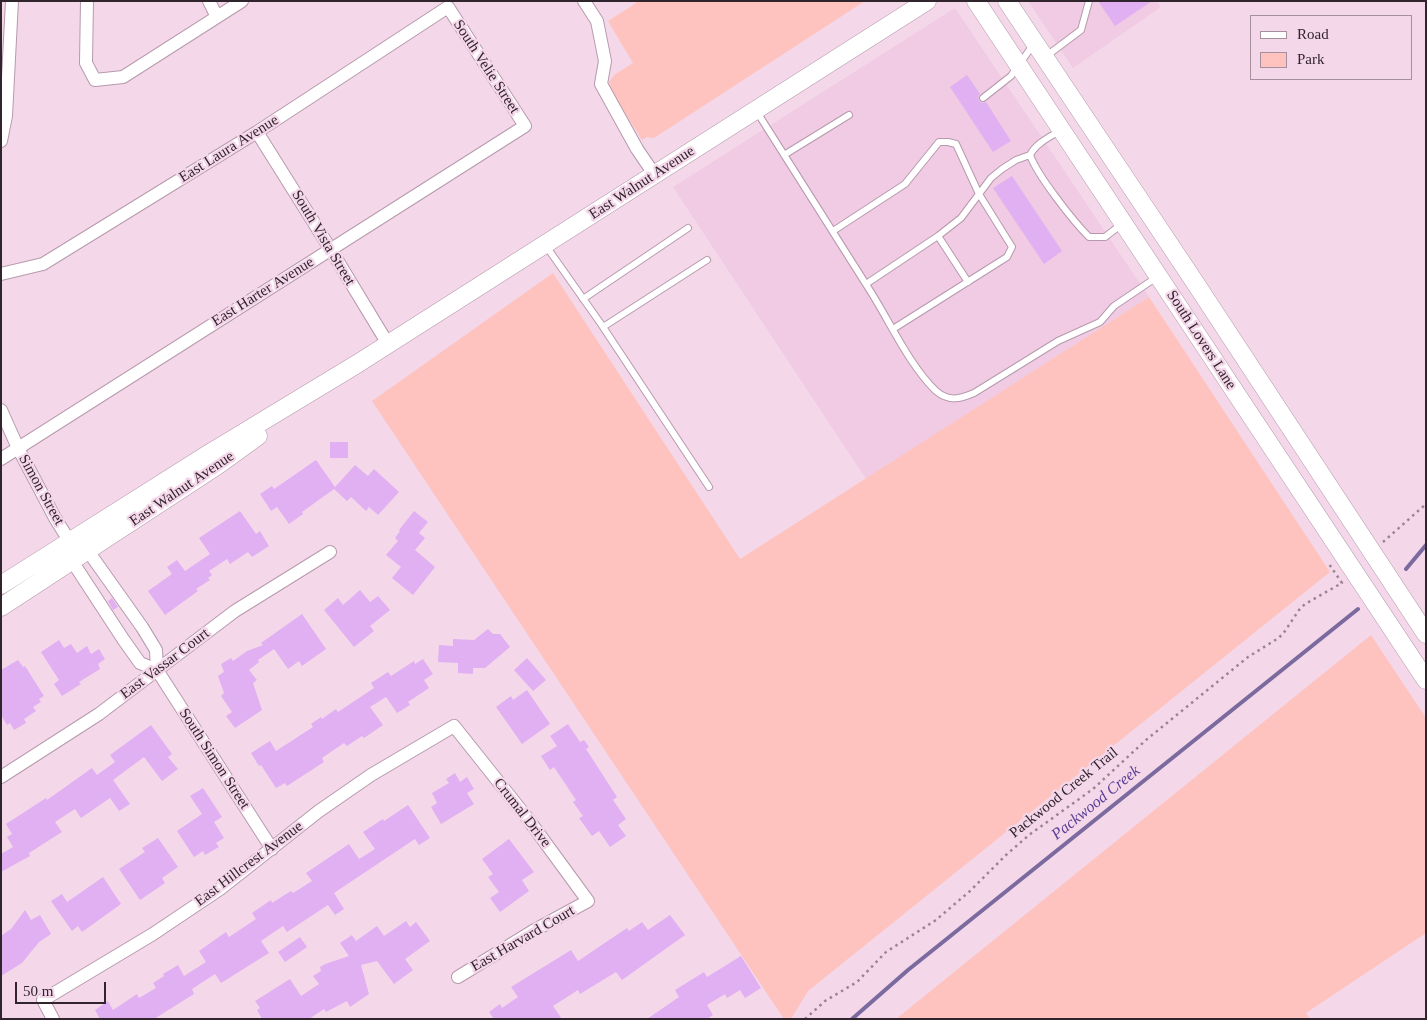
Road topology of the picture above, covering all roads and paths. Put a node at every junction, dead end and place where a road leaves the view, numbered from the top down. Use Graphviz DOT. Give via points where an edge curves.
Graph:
graph roads {
  1 [pos="12,1"];
  2 [pos="87,1"];
  3 [pos="209,1"];
  4 [pos="242,1"];
  5 [pos="584,1"];
  6 [pos="927,1"];
  7 [pos="976,1"];
  8 [pos="1007,1"];
  9 [pos="1089,1"];
  10 [pos="448,7"];
  11 [pos="217,17"];
  12 [pos="1034,42"];
  13 [pos="1044,57"];
  14 [pos="1019,66"];
  15 [pos="983,98"];
  16 [pos="756,110"];
  17 [pos="849,115"];
  18 [pos="525,126"];
  19 [pos="1062,130"];
  20 [pos="257,132"];
  21 [pos="1,141"];
  22 [pos="784,154"];
  23 [pos="1030,155"];
  24 [pos="654,174"];
  25 [pos="979,194"];
  26 [pos="1124,223"];
  27 [pos="688,228"];
  28 [pos="833,231"];
  29 [pos="938,236"];
  30 [pos="546,245"];
  31 [pos="331,250"];
  32 [pos="707,260"];
  33 [pos="1,274"];
  34 [pos="1159,276"];
  35 [pos="968,282"];
  36 [pos="866,284"];
  37 [pos="583,299"];
  38 [pos="603,328"];
  39 [pos="893,329"];
  40 [pos="388,344"];
  41 [pos="358,364"];
  42 [pos="1,410"];
  43 [pos="18,448"];
  44 [pos="1,459"];
  45 [pos="709,487"];
  46 [pos="1426,504"];
  47 [pos="70,542"];
  48 [pos="1383,542"];
  49 [pos="88,551"];
  50 [pos="330,552"];
  51 [pos="72,561"];
  52 [pos="1329,564"];
  53 [pos="1,585"];
  54 [pos="1,607"];
  55 [pos="1426,634"];
  56 [pos="157,670"];
  57 [pos="1426,680"];
  58 [pos="454,726"];
  59 [pos="1,778"];
  60 [pos="272,849"];
  61 [pos="588,902"];
  62 [pos="458,977"];
  63 [pos="53,1019"];
  64 [pos="805,1019"];
  1 -- 21 [label="street" via="6,116"];
  2 -- 11 [label="street" via="86,63 95,80 123,77"];
  3 -- 11 [label="street"];
  4 -- 11 [label="street"];
  5 -- 24 [label="street" via="597,21 605,61 601,84"];
  6 -- 16 [label="main road, East Walnut Avenue"];
  7 -- 14 [label="main road, South Lovers Lane"];
  8 -- 12 [label="main road, South Lovers Lane"];
  9 -- 13 [label="lane" via="1081,30"];
  10 -- 18 [label="street, South Velie Street"];
  10 -- 20 [label="street, East Laura Avenue"];
  12 -- 13 [label="main road, South Lovers Lane"];
  12 -- 14 [label="lane"];
  13 -- 55 [label="main road, South Lovers Lane"];
  14 -- 15 [label="lane"];
  14 -- 19 [label="main road, South Lovers Lane"];
  16 -- 22 [label="lane"];
  16 -- 24 [label="main road, East Walnut Avenue"];
  17 -- 22 [label="lane"];
  18 -- 31 [label="street, East Harter Avenue"];
  19 -- 23 [label="lane" via="1032,150"];
  19 -- 26 [label="main road, South Lovers Lane"];
  20 -- 31 [label="street, South Vista Street"];
  20 -- 33 [label="street, East Laura Avenue" via="43,264"];
  22 -- 28 [label="lane"];
  23 -- 25 [label="lane" via="1016,160 990,178"];
  23 -- 26 [label="lane" via="1039,173 1089,237 1105,237"];
  24 -- 30 [label="main road, East Walnut Avenue"];
  25 -- 28 [label="lane" via="956,144 940,142 905,184"];
  25 -- 29 [label="lane" via="961,218"];
  25 -- 35 [label="lane" via="1012,247 1007,257"];
  26 -- 34 [label="main road, South Lovers Lane"];
  27 -- 37 [label="lane"];
  28 -- 36 [label="lane"];
  29 -- 35 [label="lane"];
  29 -- 36 [label="lane"];
  30 -- 37 [label="lane"];
  30 -- 40 [label="main road, East Walnut Avenue"];
  31 -- 40 [label="street, South Vista Street"];
  31 -- 43 [label="street, East Harter Avenue"];
  32 -- 38 [label="lane"];
  34 -- 39 [label="lane" via="1114,306 1100,322 1058,340 960,399 949,399 937,391"];
  34 -- 57 [label="main road, South Lovers Lane"];
  35 -- 39 [label="lane"];
  36 -- 39 [label="lane"];
  37 -- 38 [label="lane"];
  38 -- 45 [label="lane"];
  40 -- 41 [label="main road, East Walnut Avenue"];
  41 -- 47 [label="main road, East Walnut Avenue"];
  41 -- 49 [label="main road, East Walnut Avenue" via="218,465"];
  42 -- 43 [label="street, Simon Street"];
  43 -- 44 [label="street, East Harter Avenue"];
  43 -- 47 [label="street, Simon Street"];
  46 -- 48 [label="path"];
  47 -- 49 [label="street, South Simon Street"];
  47 -- 51 [label="street, South Simon Street"];
  47 -- 53 [label="main road, East Walnut Avenue"];
  49 -- 51 [label="main road, East Walnut Avenue"];
  49 -- 56 [label="street, South Simon Street" via="156,650"];
  50 -- 56 [label="street, East Vassar Court" via="235,611"];
  51 -- 54 [label="main road, East Walnut Avenue"];
  51 -- 56 [label="street, South Simon Street" via="140,663"];
  52 -- 64 [label="path, Packwood Creek Trail" via="1342,583 1305,604 1277,639 1248,657 1146,740 1093,789 1029,835 936,920 886,952 857,982 824,1001"];
  56 -- 59 [label="street, East Vassar Court" via="99,714"];
  56 -- 60 [label="street, South Simon Street"];
  58 -- 60 [label="street, East Hillcrest Avenue" via="371,775"];
  58 -- 61 [label="street, Crumal Drive" via="528,819"];
  60 -- 63 [label="street, East Hillcrest Avenue" via="154,934 43,1000"];
  61 -- 62 [label="street, East Harvard Court"];
}
